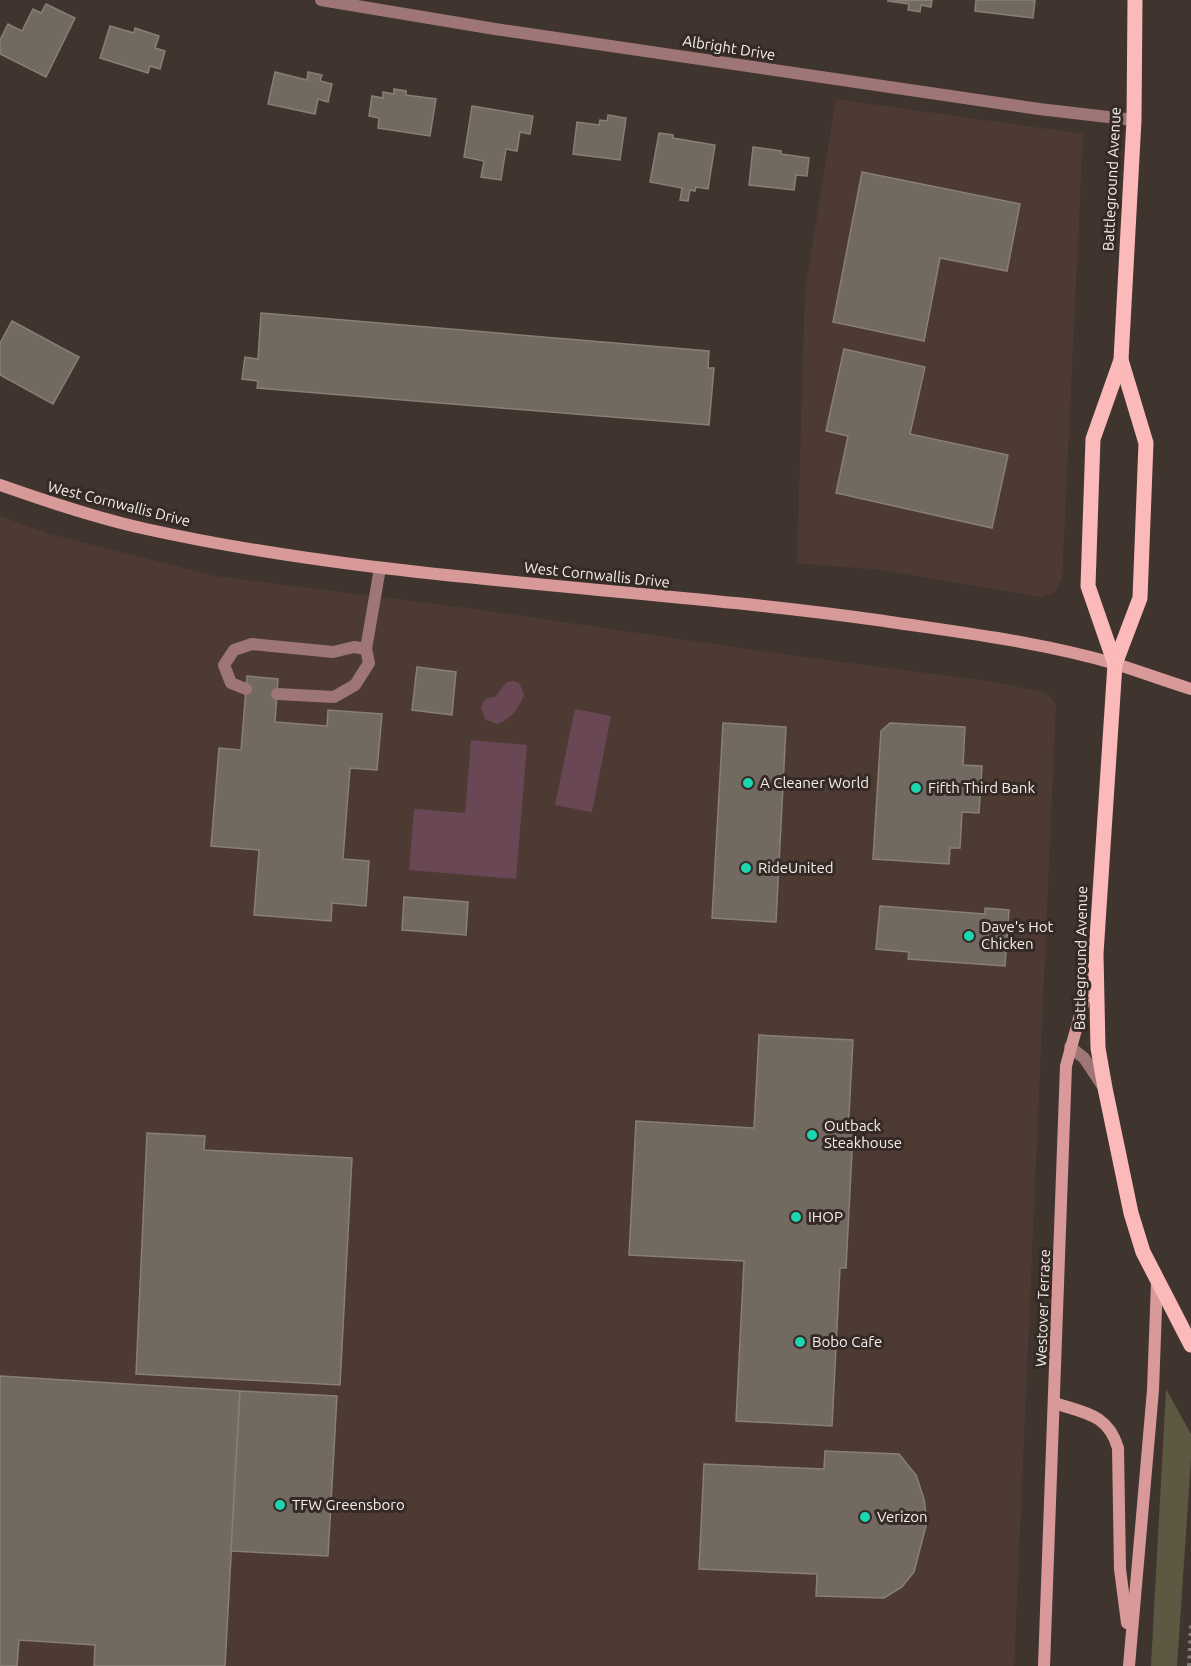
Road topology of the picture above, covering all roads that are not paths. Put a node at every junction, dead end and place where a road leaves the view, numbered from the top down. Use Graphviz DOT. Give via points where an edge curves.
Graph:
graph roads {
  1 [pos="321,0"];
  2 [pos="1135,0"];
  3 [pos="1134,120"];
  4 [pos="1121,360"];
  5 [pos="0,485"];
  6 [pos="380,568"];
  7 [pos="366,649"];
  8 [pos="1115,664"];
  9 [pos="246,689"];
  10 [pos="1191,689"];
  11 [pos="277,694"];
  12 [pos="1096,954"];
  13 [pos="1070,1047"];
  14 [pos="1105,1088"];
  15 [pos="1157,1282"];
  16 [pos="1191,1345"];
  17 [pos="1054,1403"];
  18 [pos="1130,1645"];
  19 [pos="1044,1666"];
  20 [pos="1129,1666"];
  1 -- 3 [label="street, Albright Drive" via="484,28"];
  2 -- 3 [label="main road, Battleground Avenue"];
  3 -- 4 [label="main road, Battleground Avenue"];
  4 -- 8 [label="main road, Battleground Avenue" via="1146,443 1140,598"];
  4 -- 8 [label="main road, Battleground Avenue" via="1093,439 1088,586"];
  5 -- 6 [label="main road, West Cornwallis Drive" via="144,529"];
  6 -- 7 [label="street"];
  6 -- 8 [label="main road, West Cornwallis Drive" via="822,613 1036,645"];
  7 -- 9 [label="street" via="354,647 333,652 252,644 234,650 224,665 231,683"];
  7 -- 11 [label="street" via="369,663 355,685 334,697"];
  8 -- 10 [label="main road, West Cornwallis Drive"];
  8 -- 12 [label="main road, Battleground Avenue"];
  12 -- 13 [label="main road, Westover Terrace"];
  12 -- 14 [label="main road, Battleground Avenue" via="1098,1048"];
  13 -- 14 [label="street" via="1084,1058"];
  13 -- 17 [label="main road, Westover Terrace" via="1066,1066"];
  14 -- 15 [label="main road, Battleground Avenue" via="1131,1213"];
  15 -- 16 [label="main road, Battleground Avenue"];
  15 -- 18 [label="main road" via="1152,1390"];
  17 -- 18 [label="main road" via="1103,1420 1114,1432 1118,1448 1120,1569"];
  17 -- 19 [label="main road, Westover Terrace"];
  18 -- 20 [label="main road"];
}
